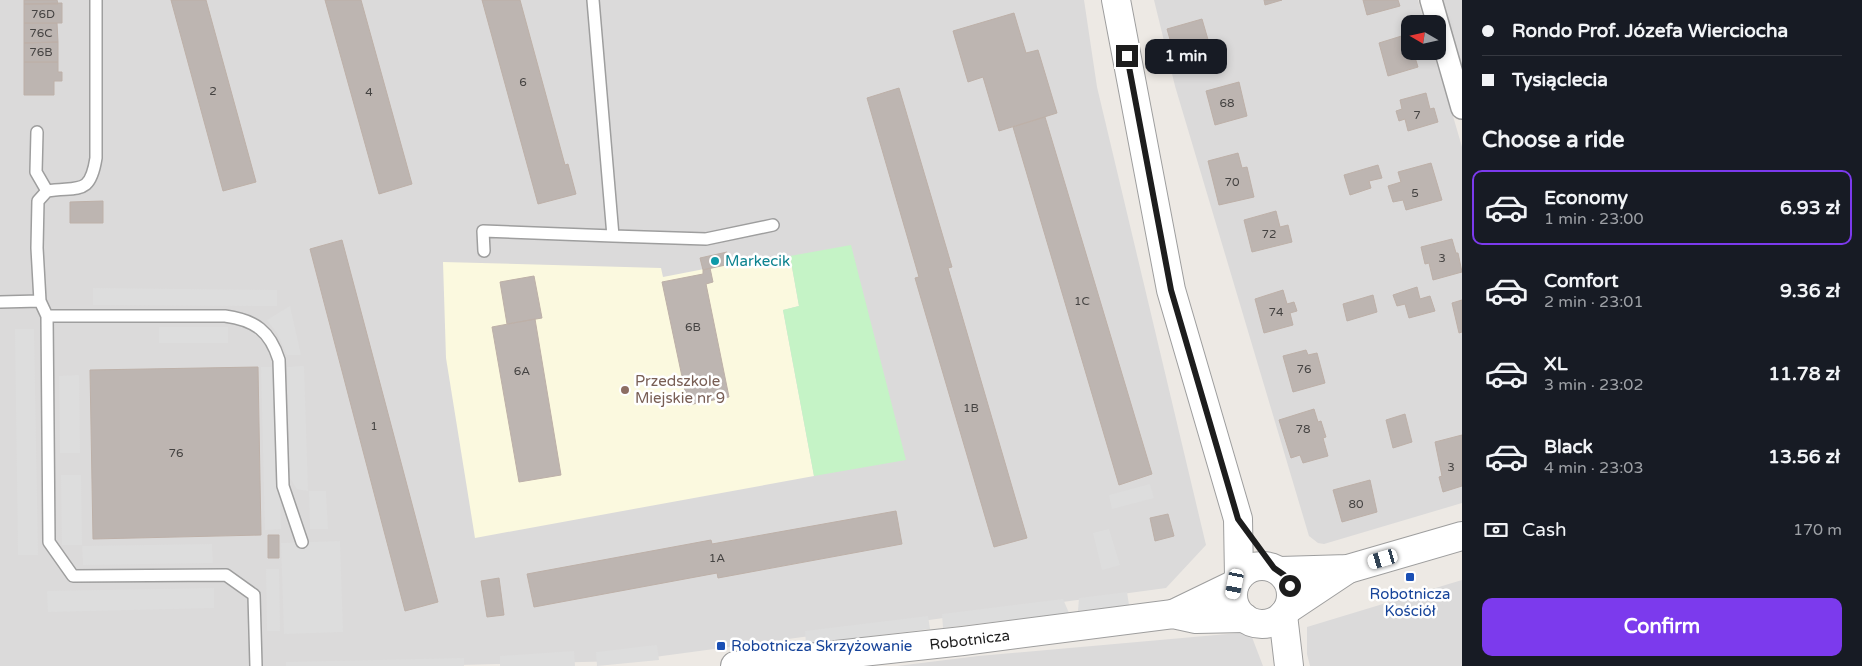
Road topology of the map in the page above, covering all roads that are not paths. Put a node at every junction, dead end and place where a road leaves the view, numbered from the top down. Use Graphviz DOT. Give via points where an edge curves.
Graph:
graph roads {
  1 [pos="96,0"];
  2 [pos="594,0"];
  3 [pos="1116,0"];
  4 [pos="1431,0"];
  5 [pos="1462,108"];
  6 [pos="37,132"];
  7 [pos="47,191"];
  8 [pos="773,225"];
  9 [pos="613,236"];
  10 [pos="484,251"];
  11 [pos="40,301"];
  12 [pos="0,302"];
  13 [pos="47,316"];
  14 [pos="1238,519"];
  15 [pos="1462,536"];
  16 [pos="302,542"];
  17 [pos="1348,569"];
  18 [pos="1277,570"];
  19 [pos="1237,581"];
  20 [pos="1173,614"];
  21 [pos="1269,616"];
  22 [pos="256,666"];
  23 [pos="735,666"];
  24 [pos="1280,666"];
  25 [pos="1289,666"];
  1 -- 7 [label="lane" via="96,158 93,174 86,185"];
  2 -- 9 [label="lane"];
  3 -- 14 [label="street" via="1171,290"];
  4 -- 5 [label="street"];
  6 -- 7 [label="lane" via="36,172"];
  7 -- 11 [label="lane" via="38,200"];
  8 -- 9 [label="lane" via="706,239"];
  9 -- 10 [label="lane" via="483,231"];
  11 -- 12 [label="lane"];
  11 -- 13 [label="lane"];
  13 -- 16 [label="lane" via="225,316 240,318 267,334 279,360 283,486"];
  13 -- 22 [label="lane" via="49,542 73,576 226,575 254,595"];
  14 -- 18 [label="street"];
  14 -- 19 [label="street"];
  15 -- 17 [label="street"];
  17 -- 18 [label="street"];
  17 -- 21 [label="street"];
  18 -- 19 [label="street" via="1255,566"];
  18 -- 21 [label="street" via="1288,580 1290,603"];
  19 -- 20 [label="street, Robotnicza"];
  19 -- 21 [label="street" via="1234,602 1240,614"];
  20 -- 21 [label="street, Robotnicza" via="1196,619"];
  20 -- 23 [label="street, Robotnicza"];
  21 -- 24 [label="street"];
  21 -- 25 [label="street"];
}
